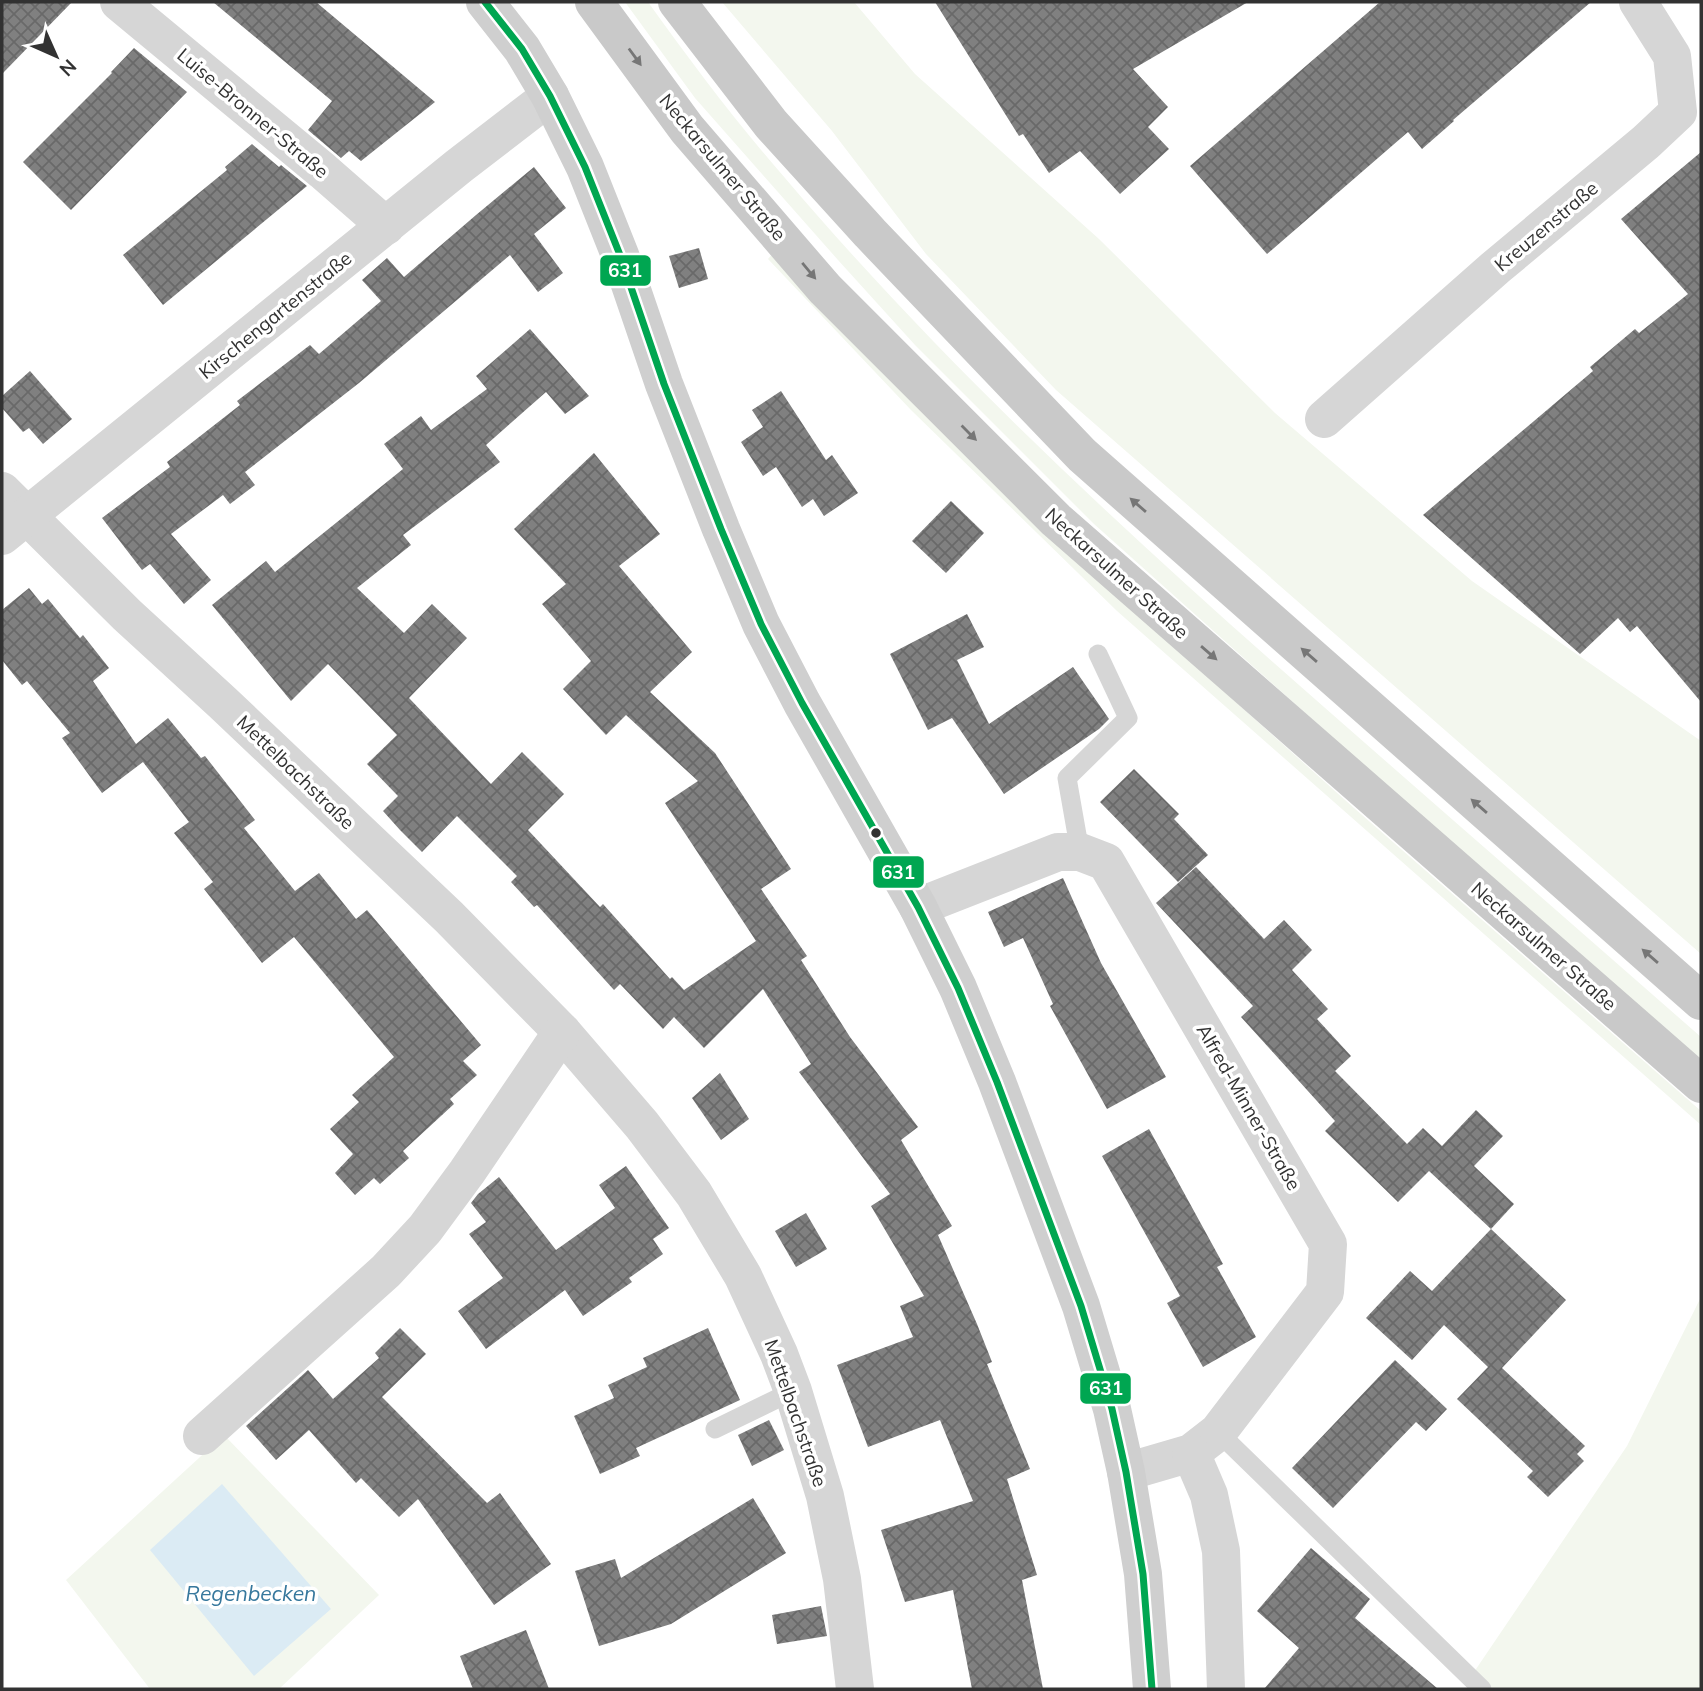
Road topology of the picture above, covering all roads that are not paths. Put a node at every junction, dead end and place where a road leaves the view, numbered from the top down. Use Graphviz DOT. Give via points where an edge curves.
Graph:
graph roads {
  1 [pos="119,2"];
  2 [pos="485,2"];
  3 [pos="594,2"];
  4 [pos="677,2"];
  5 [pos="1639,2"];
  6 [pos="550,96"];
  7 [pos="386,226"];
  8 [pos="1324,419"];
  9 [pos="10,514"];
  10 [pos="1098,654"];
  11 [pos="1080,852"];
  12 [pos="918,907"];
  13 [pos="1701,1001"];
  14 [pos="562,1032"];
  15 [pos="1701,1084"];
  16 [pos="793,1391"];
  17 [pos="715,1429"];
  18 [pos="202,1436"];
  19 [pos="1205,1442"];
  20 [pos="1126,1472"];
  21 [pos="855,1689"];
  22 [pos="1152,1689"];
  23 [pos="1226,1689"];
  24 [pos="1482,1689"];
  1 -- 7 [label="street, Luise-Bronner-Straße"];
  2 -- 6 [label="main road" via="522,49"];
  3 -- 15 [label="main road, Neckarsulmer Straße, one-way" via="687,129 825,289 1056,520"];
  13 -- 4 [label="main road, one-way" via="1082,455 771,124"];
  5 -- 8 [label="street, Kreuzenstraße" via="1672,56 1678,112"];
  6 -- 7 [label="street, Kirschengartenstraße"];
  6 -- 12 [label="main road" via="620,254 664,384 757,616"];
  7 -- 9 [label="street, Kirschengartenstraße"];
  9 -- 14 [label="street, Mettelbachstraße" via="223,703 449,917"];
  10 -- 11 [label="lane" via="1128,718 1067,778"];
  11 -- 12 [label="street" via="1058,852"];
  11 -- 19 [label="street, Alfred-Minner-Straße" via="1107,862 1328,1244 1325,1293"];
  12 -- 20 [label="main road" via="958,988 1042,1201 1112,1409"];
  14 -- 16 [label="street, Mettelbachstraße" via="694,1194 743,1276"];
  14 -- 18 [label="street" via="425,1229 386,1271"];
  16 -- 17 [label="lane"];
  16 -- 21 [label="street, Mettelbachstraße" via="825,1496 842,1580"];
  19 -- 20 [label="street"];
  19 -- 23 [label="street" via="1209,1495 1221,1551"];
  19 -- 24 [label="lane"];
  20 -- 22 [label="main road" via="1143,1574"];
}
